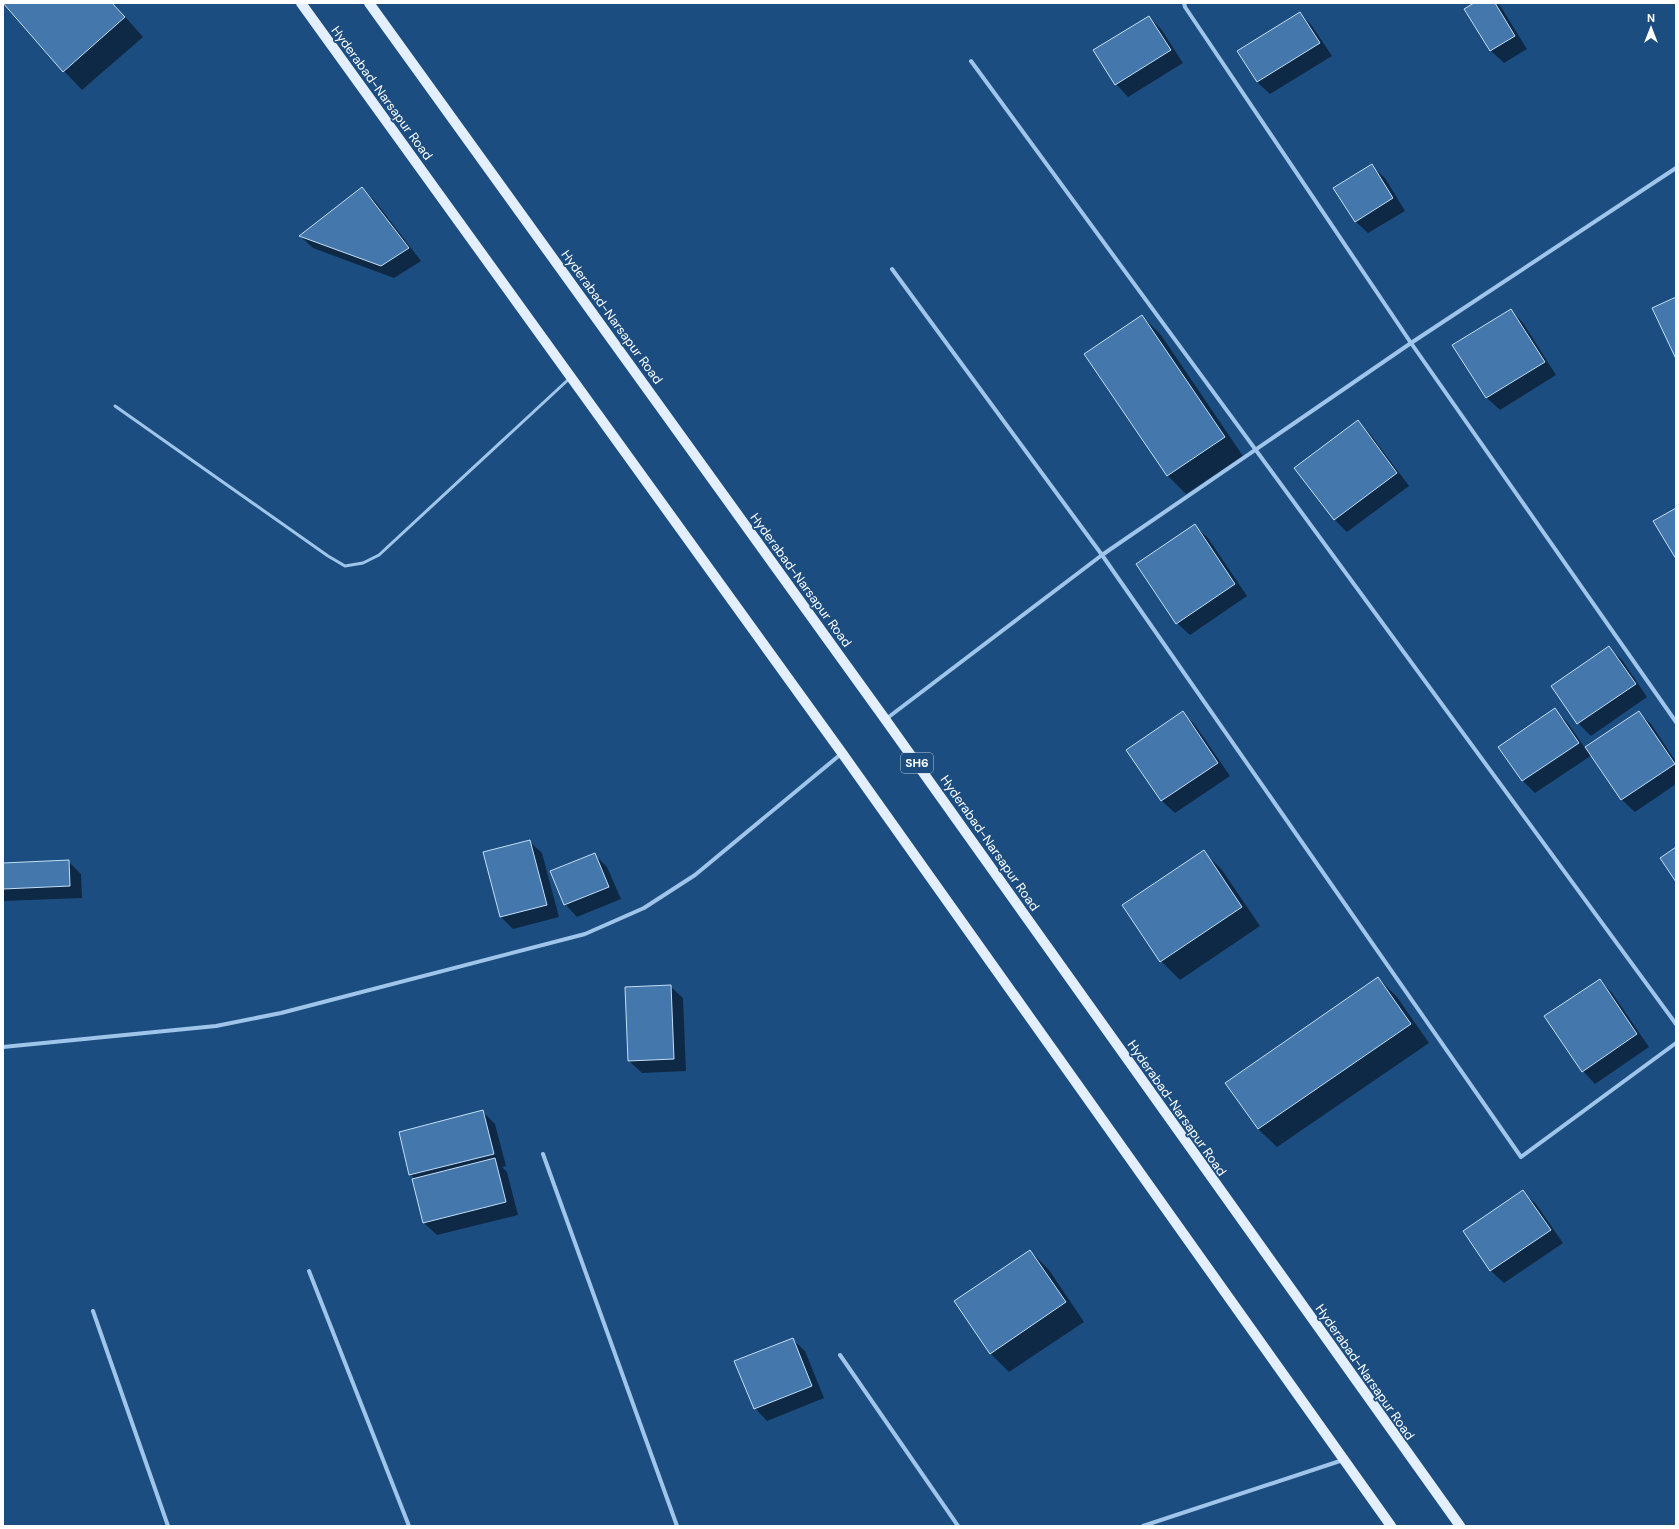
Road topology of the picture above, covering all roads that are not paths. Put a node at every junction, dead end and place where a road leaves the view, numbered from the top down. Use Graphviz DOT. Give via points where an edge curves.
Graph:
graph roads {
  1 [pos="301,3"];
  2 [pos="369,3"];
  3 [pos="1184,3"];
  4 [pos="971,61"];
  5 [pos="1676,168"];
  6 [pos="892,269"];
  7 [pos="1411,343"];
  8 [pos="571,377"];
  9 [pos="115,406"];
  10 [pos="1255,450"];
  11 [pos="1102,555"];
  12 [pos="885,719"];
  13 [pos="1676,722"];
  14 [pos="842,753"];
  15 [pos="1676,1024"];
  16 [pos="1676,1043"];
  17 [pos="3,1046"];
  18 [pos="544,1154"];
  19 [pos="309,1271"];
  20 [pos="93,1311"];
  21 [pos="840,1355"];
  22 [pos="1345,1460"];
  23 [pos="168,1526"];
  24 [pos="409,1526"];
  25 [pos="677,1526"];
  26 [pos="958,1526"];
  27 [pos="1143,1526"];
  28 [pos="1392,1526"];
  29 [pos="1460,1526"];
  1 -- 8 [label="main road, Hyderabad-Narsapur Road"];
  2 -- 12 [label="main road, Hyderabad-Narsapur Road / SH6"];
  3 -- 7 [label="street"];
  4 -- 10 [label="street"];
  5 -- 7 [label="street"];
  6 -- 11 [label="street"];
  7 -- 10 [label="street"];
  7 -- 13 [label="street"];
  8 -- 9 [label="lane" via="378,555 363,563 345,566 321,552"];
  8 -- 14 [label="main road, Hyderabad-Narsapur Road"];
  10 -- 11 [label="street"];
  10 -- 15 [label="street"];
  11 -- 12 [label="street"];
  11 -- 16 [label="street" via="1521,1157"];
  12 -- 29 [label="main road, Hyderabad-Narsapur Road / SH6"];
  14 -- 17 [label="street" via="695,875 644,908 585,934 281,1014 216,1026"];
  14 -- 22 [label="main road, Hyderabad-Narsapur Road"];
  18 -- 25 [label="street"];
  19 -- 24 [label="street"];
  20 -- 23 [label="street"];
  21 -- 26 [label="street"];
  22 -- 27 [label="street"];
  22 -- 28 [label="main road, Hyderabad-Narsapur Road"];
}
